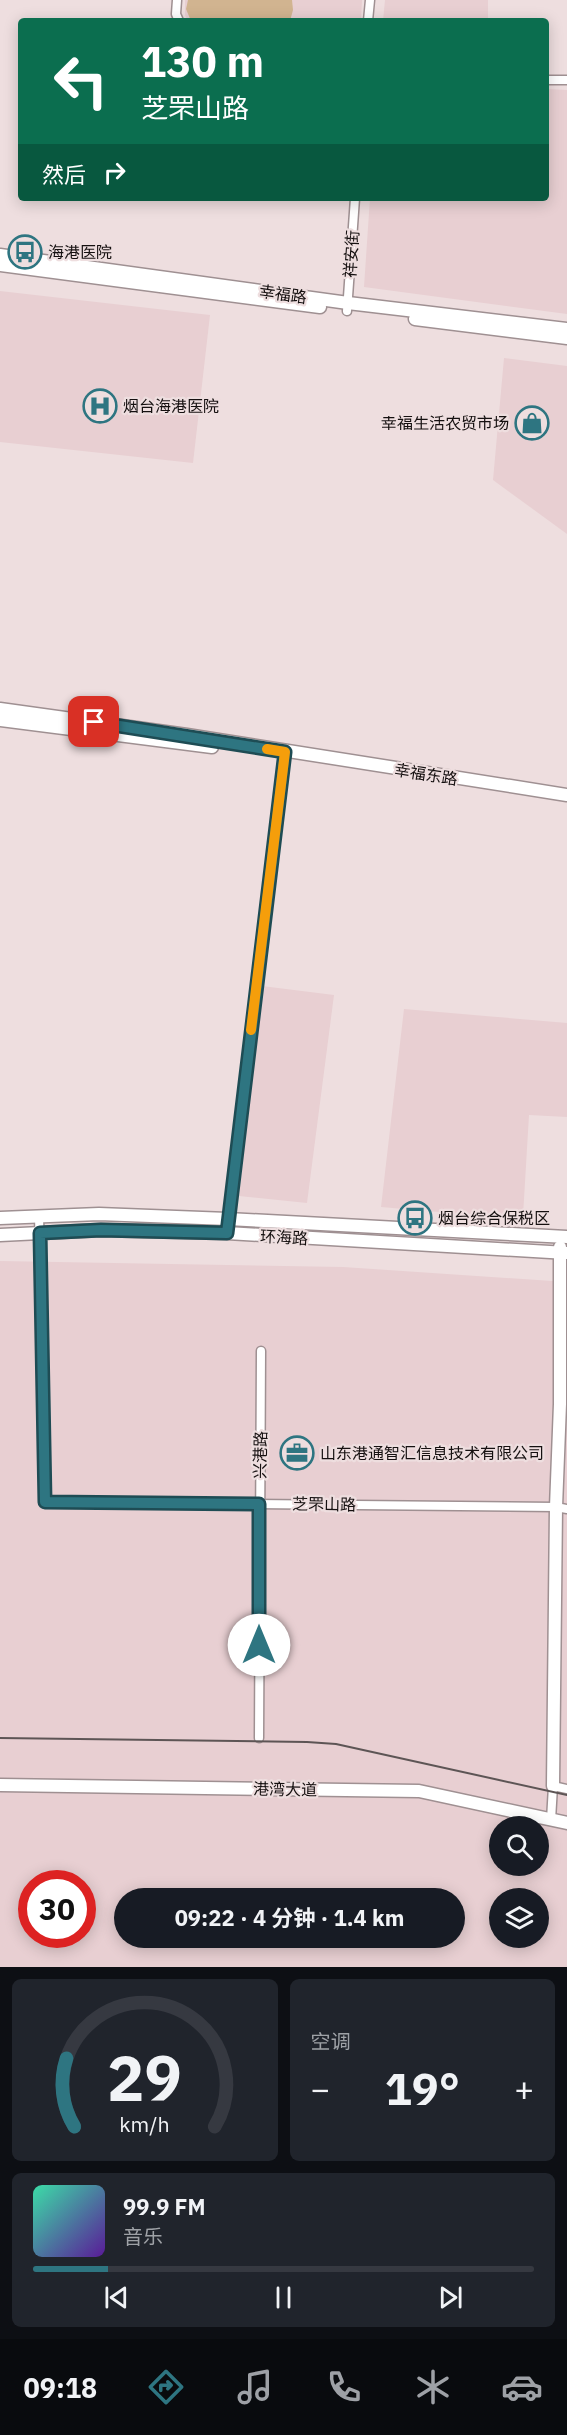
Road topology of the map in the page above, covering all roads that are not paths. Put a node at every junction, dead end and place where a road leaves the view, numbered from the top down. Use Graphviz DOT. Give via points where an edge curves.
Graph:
graph roads {
  1 [pos="177,0"];
  2 [pos="370,0"];
  3 [pos="178,18"];
  4 [pos="368,18"];
  5 [pos="549,80"];
  6 [pos="567,80"];
  7 [pos="355,201"];
  8 [pos="0,255"];
  9 [pos="0,265"];
  10 [pos="348,307"];
  11 [pos="567,329"];
  12 [pos="567,338"];
  13 [pos="0,709"];
  14 [pos="0,720"];
  15 [pos="285,752"];
  16 [pos="567,795"];
  17 [pos="39,1216"];
  18 [pos="0,1218"];
  19 [pos="228,1219"];
  20 [pos="40,1233"];
  21 [pos="227,1233"];
  22 [pos="0,1235"];
  23 [pos="564,1237"];
  24 [pos="563,1253"];
  25 [pos="261,1351"];
  26 [pos="564,1404"];
  27 [pos="259,1504"];
  28 [pos="562,1508"];
  29 [pos="258,1738"];
  30 [pos="0,1785"];
  31 [pos="553,1786"];
  32 [pos="567,1789"];
  33 [pos="552,1820"];
  34 [pos="567,1823"];
  1 -- 3 [label="street"];
  2 -- 4 [label="street"];
  5 -- 6 [label="street"];
  7 -- 10 [label="street, 祥安街"];
  8 -- 10 [label="main road, 幸福路"];
  9 -- 10 [label="main road, 幸福路"];
  10 -- 11 [label="main road, 幸福路"];
  10 -- 12 [label="main road, 幸福路"];
  13 -- 15 [label="main road, 幸福东路"];
  14 -- 15 [label="main road, 幸福东路" via="186,745"];
  15 -- 16 [label="main road, 幸福东路"];
  15 -- 19 [label="street"];
  17 -- 18 [label="main road, 环海路"];
  17 -- 19 [label="main road, 环海路"];
  17 -- 20 [label="street"];
  19 -- 21 [label="street"];
  19 -- 23 [label="main road, 环海路"];
  20 -- 21 [label="main road, 环海路" via="101,1230"];
  20 -- 22 [label="main road, 环海路"];
  20 -- 27 [label="street, 芝罘山路" via="45,1502"];
  21 -- 24 [label="main road, 环海路"];
  23 -- 24 [label="main road"];
  24 -- 26 [label="main road"];
  25 -- 27 [label="street, 兴港路"];
  26 -- 28 [label="main road"];
  27 -- 28 [label="street, 芝罘山路"];
  27 -- 29 [label="street, 兴港路"];
  28 -- 31 [label="main road"];
  30 -- 33 [label="main road, 港湾大道" via="419,1791"];
  31 -- 32 [label="street"];
  31 -- 33 [label="street"];
  33 -- 34 [label="main road, 港湾大道"];
}
